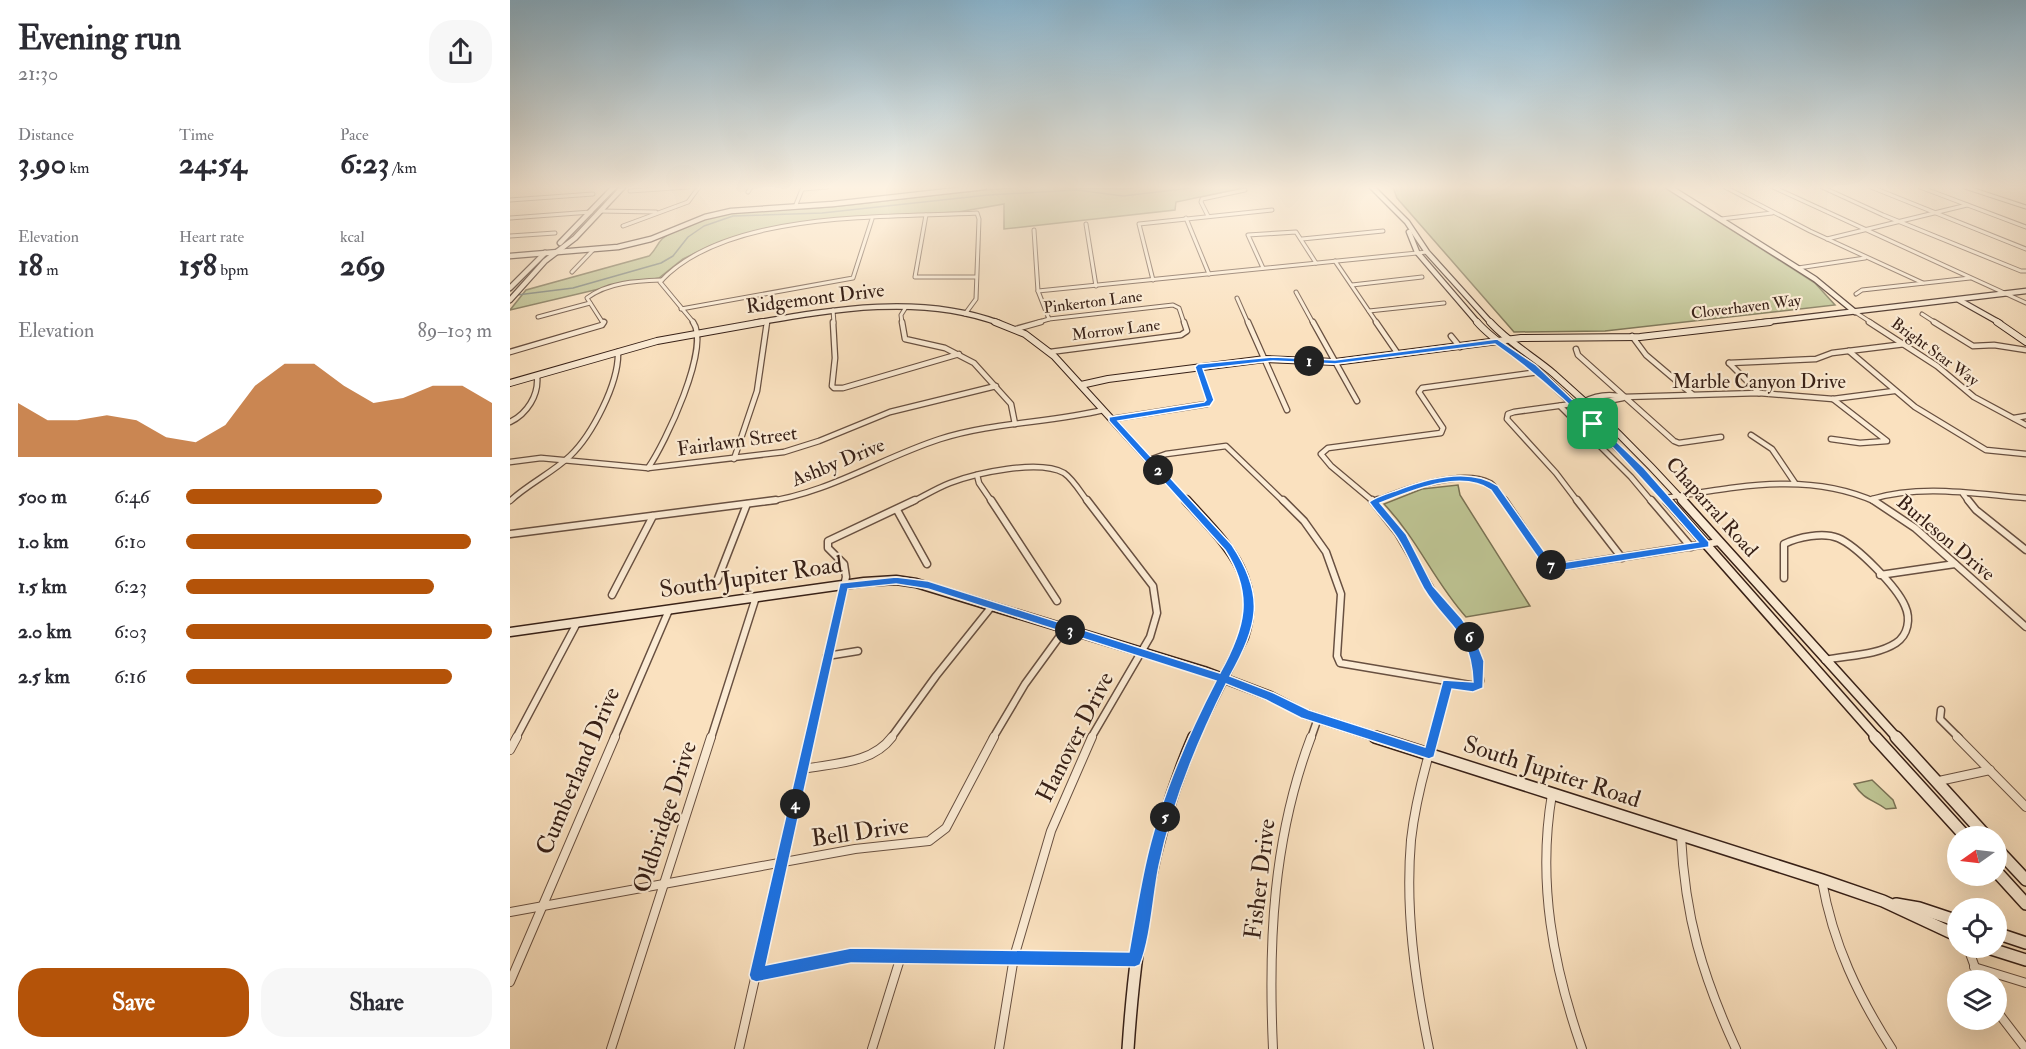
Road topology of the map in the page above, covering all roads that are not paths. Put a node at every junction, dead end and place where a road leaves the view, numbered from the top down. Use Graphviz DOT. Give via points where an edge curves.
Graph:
graph roads {
  1 [pos="569,236"];
  2 [pos="577,236"];
  3 [pos="656,236"];
  4 [pos="745,236"];
  5 [pos="867,236"];
  6 [pos="922,236"];
  7 [pos="978,236"];
  8 [pos="1034,236"];
  9 [pos="1088,236"];
  10 [pos="1141,236"];
  11 [pos="1193,236"];
  12 [pos="1248,236"];
  13 [pos="1299,236"];
  14 [pos="1333,236"];
  15 [pos="1409,236"];
  16 [pos="1416,236"];
  17 [pos="1750,236"];
  18 [pos="1753,236"];
  19 [pos="1821,236"];
  20 [pos="1840,236"];
  21 [pos="1879,236"];
  22 [pos="1935,236"];
  23 [pos="1993,236"];
  24 [pos="1302,239"];
  25 [pos="1827,239"];
  26 [pos="2026,249"];
  27 [pos="593,250"];
  28 [pos="554,252"];
  29 [pos="1417,252"];
  30 [pos="1427,252"];
  31 [pos="545,254"];
  32 [pos="510,256"];
  33 [pos="1866,257"];
  34 [pos="1335,261"];
  35 [pos="1316,263"];
  36 [pos="1806,267"];
  37 [pos="1263,268"];
  38 [pos="1798,268"];
  39 [pos="2024,271"];
  40 [pos="572,272"];
  41 [pos="1209,274"];
  42 [pos="1422,277"];
  43 [pos="1972,277"];
  44 [pos="976,278"];
  45 [pos="662,280"];
  46 [pos="1153,280"];
  47 [pos="1923,283"];
  48 [pos="1352,285"];
  49 [pos="1096,286"];
  50 [pos="510,288"];
  51 [pos="1038,291"];
  52 [pos="2026,291"];
  53 [pos="1296,292"];
  54 [pos="1833,294"];
  55 [pos="1856,294"];
  56 [pos="2008,294"];
  57 [pos="1237,298"];
  58 [pos="510,300"];
  59 [pos="1958,300"];
  60 [pos="590,303"];
  61 [pos="1444,303"];
  62 [pos="2026,303"];
  63 [pos="1175,305"];
  64 [pos="906,307"];
  65 [pos="681,309"];
  66 [pos="833,310"];
  67 [pos="1853,310"];
  68 [pos="1369,311"];
  69 [pos="965,314"];
  70 [pos="1922,314"];
  71 [pos="538,317"];
  72 [pos="1049,319"];
  73 [pos="767,321"];
  74 [pos="1016,330"];
  75 [pos="698,333"];
  76 [pos="1451,336"];
  77 [pos="1632,336"];
  78 [pos="1508,340"];
  79 [pos="1497,342"];
  80 [pos="2026,342"];
  81 [pos="1905,344"];
  82 [pos="1460,347"];
  83 [pos="1576,349"];
  84 [pos="2026,350"];
  85 [pos="618,351"];
  86 [pos="1848,351"];
  87 [pos="510,352"];
  88 [pos="1050,352"];
  89 [pos="958,354"];
  90 [pos="1398,354"];
  91 [pos="1265,359"];
  92 [pos="1335,362"];
  93 [pos="1198,367"];
  94 [pos="1539,372"];
  95 [pos="537,376"];
  96 [pos="510,383"];
  97 [pos="1081,385"];
  98 [pos="996,386"];
  99 [pos="833,388"];
  100 [pos="1894,391"];
  101 [pos="1759,393"];
  102 [pos="1692,394"];
  103 [pos="1624,398"];
  104 [pos="1833,399"];
  105 [pos="1357,401"];
  106 [pos="1584,402"];
  107 [pos="1572,404"];
  108 [pos="1560,406"];
  109 [pos="1103,410"];
  110 [pos="1287,410"];
  111 [pos="2026,416"];
  112 [pos="2014,418"];
  113 [pos="1112,419"];
  114 [pos="510,422"];
  115 [pos="1015,424"];
  116 [pos="2026,425"];
  117 [pos="1751,435"];
  118 [pos="1721,437"];
  119 [pos="1831,439"];
  120 [pos="2026,454"];
  121 [pos="734,459"];
  122 [pos="564,460"];
  123 [pos="1149,460"];
  124 [pos="510,462"];
  125 [pos="648,468"];
  126 [pos="977,475"];
  127 [pos="1795,483"];
  128 [pos="1963,494"];
  129 [pos="1678,496"];
  130 [pos="1665,498"];
  131 [pos="2026,498"];
  132 [pos="1872,499"];
  133 [pos="510,501"];
  134 [pos="1374,502"];
  135 [pos="747,504"];
  136 [pos="897,510"];
  137 [pos="653,516"];
  138 [pos="510,534"];
  139 [pos="828,541"];
  140 [pos="1719,542"];
  141 [pos="1705,544"];
  142 [pos="1691,547"];
  143 [pos="2026,550"];
  144 [pos="1622,558"];
  145 [pos="927,564"];
  146 [pos="1955,564"];
  147 [pos="1880,575"];
  148 [pos="1784,578"];
  149 [pos="717,581"];
  150 [pos="843,585"];
  151 [pos="612,595"];
  152 [pos="756,597"];
  153 [pos="1057,601"];
  154 [pos="993,605"];
  155 [pos="669,610"];
  156 [pos="577,623"];
  157 [pos="2026,627"];
  158 [pos="1065,629"];
  159 [pos="510,632"];
  160 [pos="858,651"];
  161 [pos="1142,652"];
  162 [pos="827,656"];
  163 [pos="1825,660"];
  164 [pos="1809,663"];
  165 [pos="1223,678"];
  166 [pos="1448,683"];
  167 [pos="1941,710"];
  168 [pos="1318,718"];
  169 [pos="510,750"];
  170 [pos="1429,753"];
  171 [pos="803,769"];
  172 [pos="1990,770"];
  173 [pos="1937,782"];
  174 [pos="1552,794"];
  175 [pos="2026,807"];
  176 [pos="1956,826"];
  177 [pos="1977,826"];
  178 [pos="1681,836"];
  179 [pos="2007,860"];
  180 [pos="781,864"];
  181 [pos="1822,880"];
  182 [pos="2026,880"];
  183 [pos="2007,883"];
  184 [pos="664,884"];
  185 [pos="1883,901"];
  186 [pos="2026,904"];
  187 [pos="541,906"];
  188 [pos="510,912"];
  189 [pos="1947,917"];
  190 [pos="1947,931"];
  191 [pos="2007,937"];
  192 [pos="2026,943"];
  193 [pos="2007,954"];
  194 [pos="901,956"];
  195 [pos="1014,957"];
  196 [pos="1971,958"];
  197 [pos="1135,960"];
  198 [pos="2026,960"];
  199 [pos="1974,967"];
  200 [pos="1975,970"];
  201 [pos="756,975"];
  202 [pos="510,982"];
  203 [pos="2026,983"];
  204 [pos="2007,1024"];
  205 [pos="611,1049"];
  206 [pos="739,1049"];
  207 [pos="872,1049"];
  208 [pos="999,1049"];
  209 [pos="1128,1049"];
  210 [pos="1274,1049"];
  211 [pos="1429,1049"];
  212 [pos="1582,1049"];
  213 [pos="1736,1049"];
  214 [pos="1892,1049"];
  215 [pos="2026,1049"];
  1 -- 31 [label="street"];
  2 -- 28 [label="street"];
  3 -- 27 [label="street"];
  4 -- 45 [label="street" via="691,256"];
  5 -- 65 [label="street" via="853,278"];
  6 -- 44 [label="street" via="915,277"];
  7 -- 44 [label="street"];
  8 -- 51 [label="street"];
  9 -- 49 [label="street"];
  10 -- 46 [label="street"];
  11 -- 41 [label="street"];
  12 -- 37 [label="street"];
  13 -- 24 [label="street"];
  14 -- 24 [label="street"];
  15 -- 29 [label="street, Chaparral Road"];
  16 -- 30 [label="street, Chaparral Road"];
  17 -- 38 [label="street, Bright Star Way"];
  18 -- 36 [label="street, Bright Star Way"];
  19 -- 25 [label="street"];
  20 -- 25 [label="street"];
  21 -- 43 [label="street"];
  22 -- 39 [label="street"];
  23 -- 26 [label="street"];
  24 -- 35 [label="street"];
  25 -- 33 [label="street"];
  27 -- 28 [label="street"];
  27 -- 40 [label="street"];
  28 -- 31 [label="street"];
  28 -- 58 [label="street"];
  29 -- 30 [label="street"];
  29 -- 34 [label="street"];
  29 -- 79 [label="street, Chaparral Road"];
  30 -- 78 [label="street, Chaparral Road"];
  31 -- 32 [label="street"];
  31 -- 50 [label="street"];
  33 -- 36 [label="street"];
  33 -- 47 [label="street"];
  34 -- 35 [label="street"];
  34 -- 48 [label="street"];
  35 -- 37 [label="street"];
  36 -- 38 [label="street"];
  36 -- 54 [label="street, Bright Star Way" via="1833,287"];
  37 -- 41 [label="street"];
  38 -- 54 [label="street, Bright Star Way"];
  41 -- 46 [label="street"];
  42 -- 48 [label="street"];
  43 -- 47 [label="street"];
  43 -- 56 [label="street"];
  44 -- 69 [label="street" via="975,303"];
  45 -- 60 [label="street" via="598,291 588,296"];
  45 -- 65 [label="street" via="661,286"];
  46 -- 49 [label="street"];
  47 -- 55 [label="street"];
  48 -- 68 [label="street"];
  49 -- 51 [label="street"];
  51 -- 72 [label="street"];
  52 -- 56 [label="street, Cloverhaven Way"];
  53 -- 92 [label="street"];
  54 -- 67 [label="street, Bright Star Way"];
  56 -- 59 [label="street, Cloverhaven Way"];
  56 -- 62 [label="street"];
  57 -- 91 [label="street"];
  59 -- 67 [label="street, Cloverhaven Way"];
  59 -- 80 [label="street"];
  60 -- 71 [label="street"];
  60 -- 87 [label="street" via="604,322 602,325"];
  61 -- 68 [label="street"];
  63 -- 72 [label="street, Pinkerton Lane"];
  63 -- 88 [label="street, Morrow Lane" via="1185,334"];
  64 -- 66 [label="street, Ridgemont Drive"];
  64 -- 69 [label="street, Ridgemont Drive"];
  64 -- 89 [label="street" via="902,315 905,339"];
  65 -- 75 [label="street"];
  66 -- 73 [label="street, Ridgemont Drive"];
  66 -- 99 [label="street"];
  67 -- 77 [label="street, Cloverhaven Way"];
  67 -- 81 [label="street, Bright Star Way"];
  68 -- 90 [label="street"];
  69 -- 74 [label="street, Ridgemont Drive"];
  70 -- 84 [label="street" via="1973,346"];
  72 -- 74 [label="street, Pinkerton Lane"];
  73 -- 75 [label="street, Ridgemont Drive"];
  73 -- 121 [label="street" via="757,395"];
  74 -- 88 [label="street, Ridgemont Drive"];
  75 -- 85 [label="street, Ridgemont Drive"];
  75 -- 125 [label="street" via="683,397"];
  76 -- 82 [label="street"];
  77 -- 78 [label="street, Cloverhaven Way"];
  77 -- 102 [label="street" via="1646,355"];
  78 -- 79 [label="street, Cloverhaven Way"];
  78 -- 106 [label="street, Chaparral Road" via="1542,363"];
  79 -- 82 [label="street, Cloverhaven Way"];
  79 -- 94 [label="street, Chaparral Road"];
  81 -- 86 [label="street"];
  81 -- 112 [label="street, Bright Star Way" via="1974,397"];
  82 -- 90 [label="street, Cloverhaven Way"];
  83 -- 103 [label="street"];
  85 -- 95 [label="street, Ridgemont Drive"];
  85 -- 122 [label="street" via="620,361 608,395 576,448"];
  86 -- 100 [label="street"];
  86 -- 101 [label="street" via="1816,359 1729,363"];
  88 -- 97 [label="street, Ridgemont Drive"];
  89 -- 98 [label="street" via="980,368"];
  89 -- 99 [label="street"];
  90 -- 92 [label="street, Cloverhaven Way"];
  91 -- 92 [label="street, Cloverhaven Way"];
  91 -- 93 [label="street, Cloverhaven Way"];
  91 -- 110 [label="street"];
  92 -- 105 [label="street"];
  93 -- 97 [label="street, Cloverhaven Way"];
  93 -- 113 [label="street" via="1210,400 1207,404"];
  94 -- 107 [label="street, Chaparral Road"];
  94 -- 134 [label="street" via="1422,388 1419,392 1443,428 1441,433 1328,448 1322,452"];
  95 -- 96 [label="street, Ridgemont Drive"];
  95 -- 114 [label="street" via="537,386 522,416"];
  97 -- 109 [label="street, Ridgemont Drive"];
  98 -- 115 [label="street" via="1013,408"];
  98 -- 121 [label="street, Fairlawn Street" via="909,406 801,449"];
  100 -- 104 [label="street, Marble Canyon Drive"];
  100 -- 120 [label="street" via="1986,450"];
  101 -- 102 [label="street, Marble Canyon Drive"];
  101 -- 104 [label="street, Marble Canyon Drive"];
  102 -- 103 [label="street, Marble Canyon Drive"];
  103 -- 106 [label="street, Marble Canyon Drive"];
  103 -- 118 [label="street" via="1674,441"];
  104 -- 119 [label="street" via="1887,441"];
  106 -- 107 [label="street"];
  106 -- 129 [label="street, Chaparral Road"];
  107 -- 108 [label="street"];
  107 -- 130 [label="street, Chaparral Road"];
  108 -- 142 [label="street" via="1631,477"];
  108 -- 144 [label="street" via="1514,412 1507,419 1556,473"];
  109 -- 113 [label="street, Ridgemont Drive"];
  109 -- 115 [label="street, Ashby Drive"];
  111 -- 112 [label="street"];
  112 -- 116 [label="street, Bright Star Way"];
  113 -- 123 [label="street, Ridgemont Drive"];
  115 -- 135 [label="street, Ashby Drive" via="943,438 826,487 787,499"];
  117 -- 127 [label="street" via="1775,451"];
  121 -- 125 [label="street, Fairlawn Street"];
  122 -- 124 [label="street, Fairlawn Street"];
  122 -- 125 [label="street, Fairlawn Street"];
  122 -- 133 [label="street"];
  123 -- 165 [label="street, Ridgemont Drive" via="1228,547 1247,582 1248,622"];
  123 -- 166 [label="street" via="1226,446 1304,522 1326,552 1339,586 1337,660 1345,665"];
  126 -- 136 [label="street, Hanover Drive" via="950,483"];
  126 -- 153 [label="street"];
  126 -- 161 [label="street, Hanover Drive" via="1039,467 1066,474 1153,586 1156,619"];
  127 -- 129 [label="street, Burleson Drive"];
  127 -- 132 [label="street, Burleson Drive" via="1829,486"];
  128 -- 131 [label="street"];
  128 -- 132 [label="street" via="1894,492"];
  128 -- 143 [label="street" via="1976,510"];
  129 -- 130 [label="street, Burleson Drive"];
  129 -- 140 [label="street, Chaparral Road"];
  130 -- 141 [label="street, Chaparral Road"];
  132 -- 146 [label="street, Burleson Drive" via="1901,516"];
  134 -- 144 [label="street" via="1424,483 1485,481 1492,485 1550,565 1564,567"];
  134 -- 166 [label="street" via="1395,526 1429,589 1458,622 1475,651 1479,684 1473,687"];
  135 -- 137 [label="street, Ashby Drive"];
  135 -- 149 [label="street"];
  136 -- 139 [label="street, Hanover Drive"];
  136 -- 145 [label="street"];
  137 -- 138 [label="street, Ashby Drive"];
  137 -- 151 [label="street"];
  139 -- 150 [label="street" via="828,548 844,564"];
  140 -- 141 [label="street"];
  140 -- 163 [label="street, Chaparral Road"];
  141 -- 142 [label="street"];
  141 -- 164 [label="street, Chaparral Road"];
  142 -- 144 [label="street"];
  146 -- 147 [label="street"];
  146 -- 157 [label="street, Burleson Drive"];
  147 -- 148 [label="street" via="1844,541 1834,537 1784,544"];
  147 -- 163 [label="street" via="1904,605 1909,621 1903,637 1879,651"];
  150 -- 152 [label="street, South Jupiter Road"];
  150 -- 154 [label="street, South Jupiter Road" via="904,581"];
  150 -- 162 [label="street"];
  152 -- 155 [label="street, South Jupiter Road"];
  152 -- 184 [label="street, Oldbridge Drive"];
  154 -- 158 [label="street, South Jupiter Road"];
  154 -- 171 [label="street" via="885,746 868,757"];
  155 -- 156 [label="street, South Jupiter Road"];
  155 -- 187 [label="street, Cumberland Drive"];
  156 -- 159 [label="street, South Jupiter Road"];
  156 -- 169 [label="street"];
  158 -- 161 [label="street, South Jupiter Road"];
  158 -- 180 [label="street, Bell Drive" via="1025,684 939,836 920,844 873,846"];
  160 -- 162 [label="street"];
  161 -- 165 [label="street, South Jupiter Road"];
  161 -- 195 [label="street, Hanover Drive" via="1101,719 1068,788 1038,868"];
  162 -- 171 [label="street"];
  163 -- 164 [label="street"];
  163 -- 173 [label="street, Chaparral Road"];
  164 -- 176 [label="street, Chaparral Road"];
  165 -- 168 [label="street, South Jupiter Road"];
  165 -- 197 [label="street, Ridgemont Drive" via="1174,788 1152,864"];
  166 -- 170 [label="street"];
  167 -- 172 [label="street" via="1940,719"];
  168 -- 170 [label="street, South Jupiter Road"];
  168 -- 210 [label="street, Fisher Drive" via="1294,784 1277,870 1271,942"];
  170 -- 174 [label="street, South Jupiter Road"];
  170 -- 211 [label="street" via="1416,808 1408,904"];
  171 -- 180 [label="street"];
  172 -- 173 [label="street"];
  172 -- 175 [label="street"];
  173 -- 177 [label="street, Chaparral Road"];
  174 -- 178 [label="street, South Jupiter Road"];
  174 -- 212 [label="street" via="1545,835 1550,922 1562,989"];
  178 -- 181 [label="street, South Jupiter Road"];
  178 -- 213 [label="street" via="1683,885 1691,930 1704,976"];
  179 -- 182 [label="street"];
  180 -- 184 [label="street, Bell Drive"];
  180 -- 201 [label="street"];
  181 -- 185 [label="street, South Jupiter Road"];
  181 -- 214 [label="street" via="1828,922 1838,950 1858,994"];
  183 -- 186 [label="street"];
  184 -- 187 [label="street, Bell Drive"];
  184 -- 205 [label="street, Oldbridge Drive"];
  185 -- 189 [label="street, South Jupiter Road"];
  185 -- 190 [label="street, South Jupiter Road"];
  187 -- 188 [label="street, Bell Drive"];
  187 -- 202 [label="street, Cumberland Drive"];
  191 -- 192 [label="street"];
  193 -- 198 [label="street"];
  194 -- 195 [label="street"];
  194 -- 201 [label="street" via="851,956"];
  194 -- 207 [label="street"];
  195 -- 197 [label="street"];
  195 -- 208 [label="street, Hanover Drive"];
  196 -- 199 [label="street"];
  197 -- 209 [label="street, Ridgemont Drive"];
  199 -- 200 [label="street"];
  199 -- 203 [label="street"];
  201 -- 206 [label="street"];
  204 -- 215 [label="street"];
}
